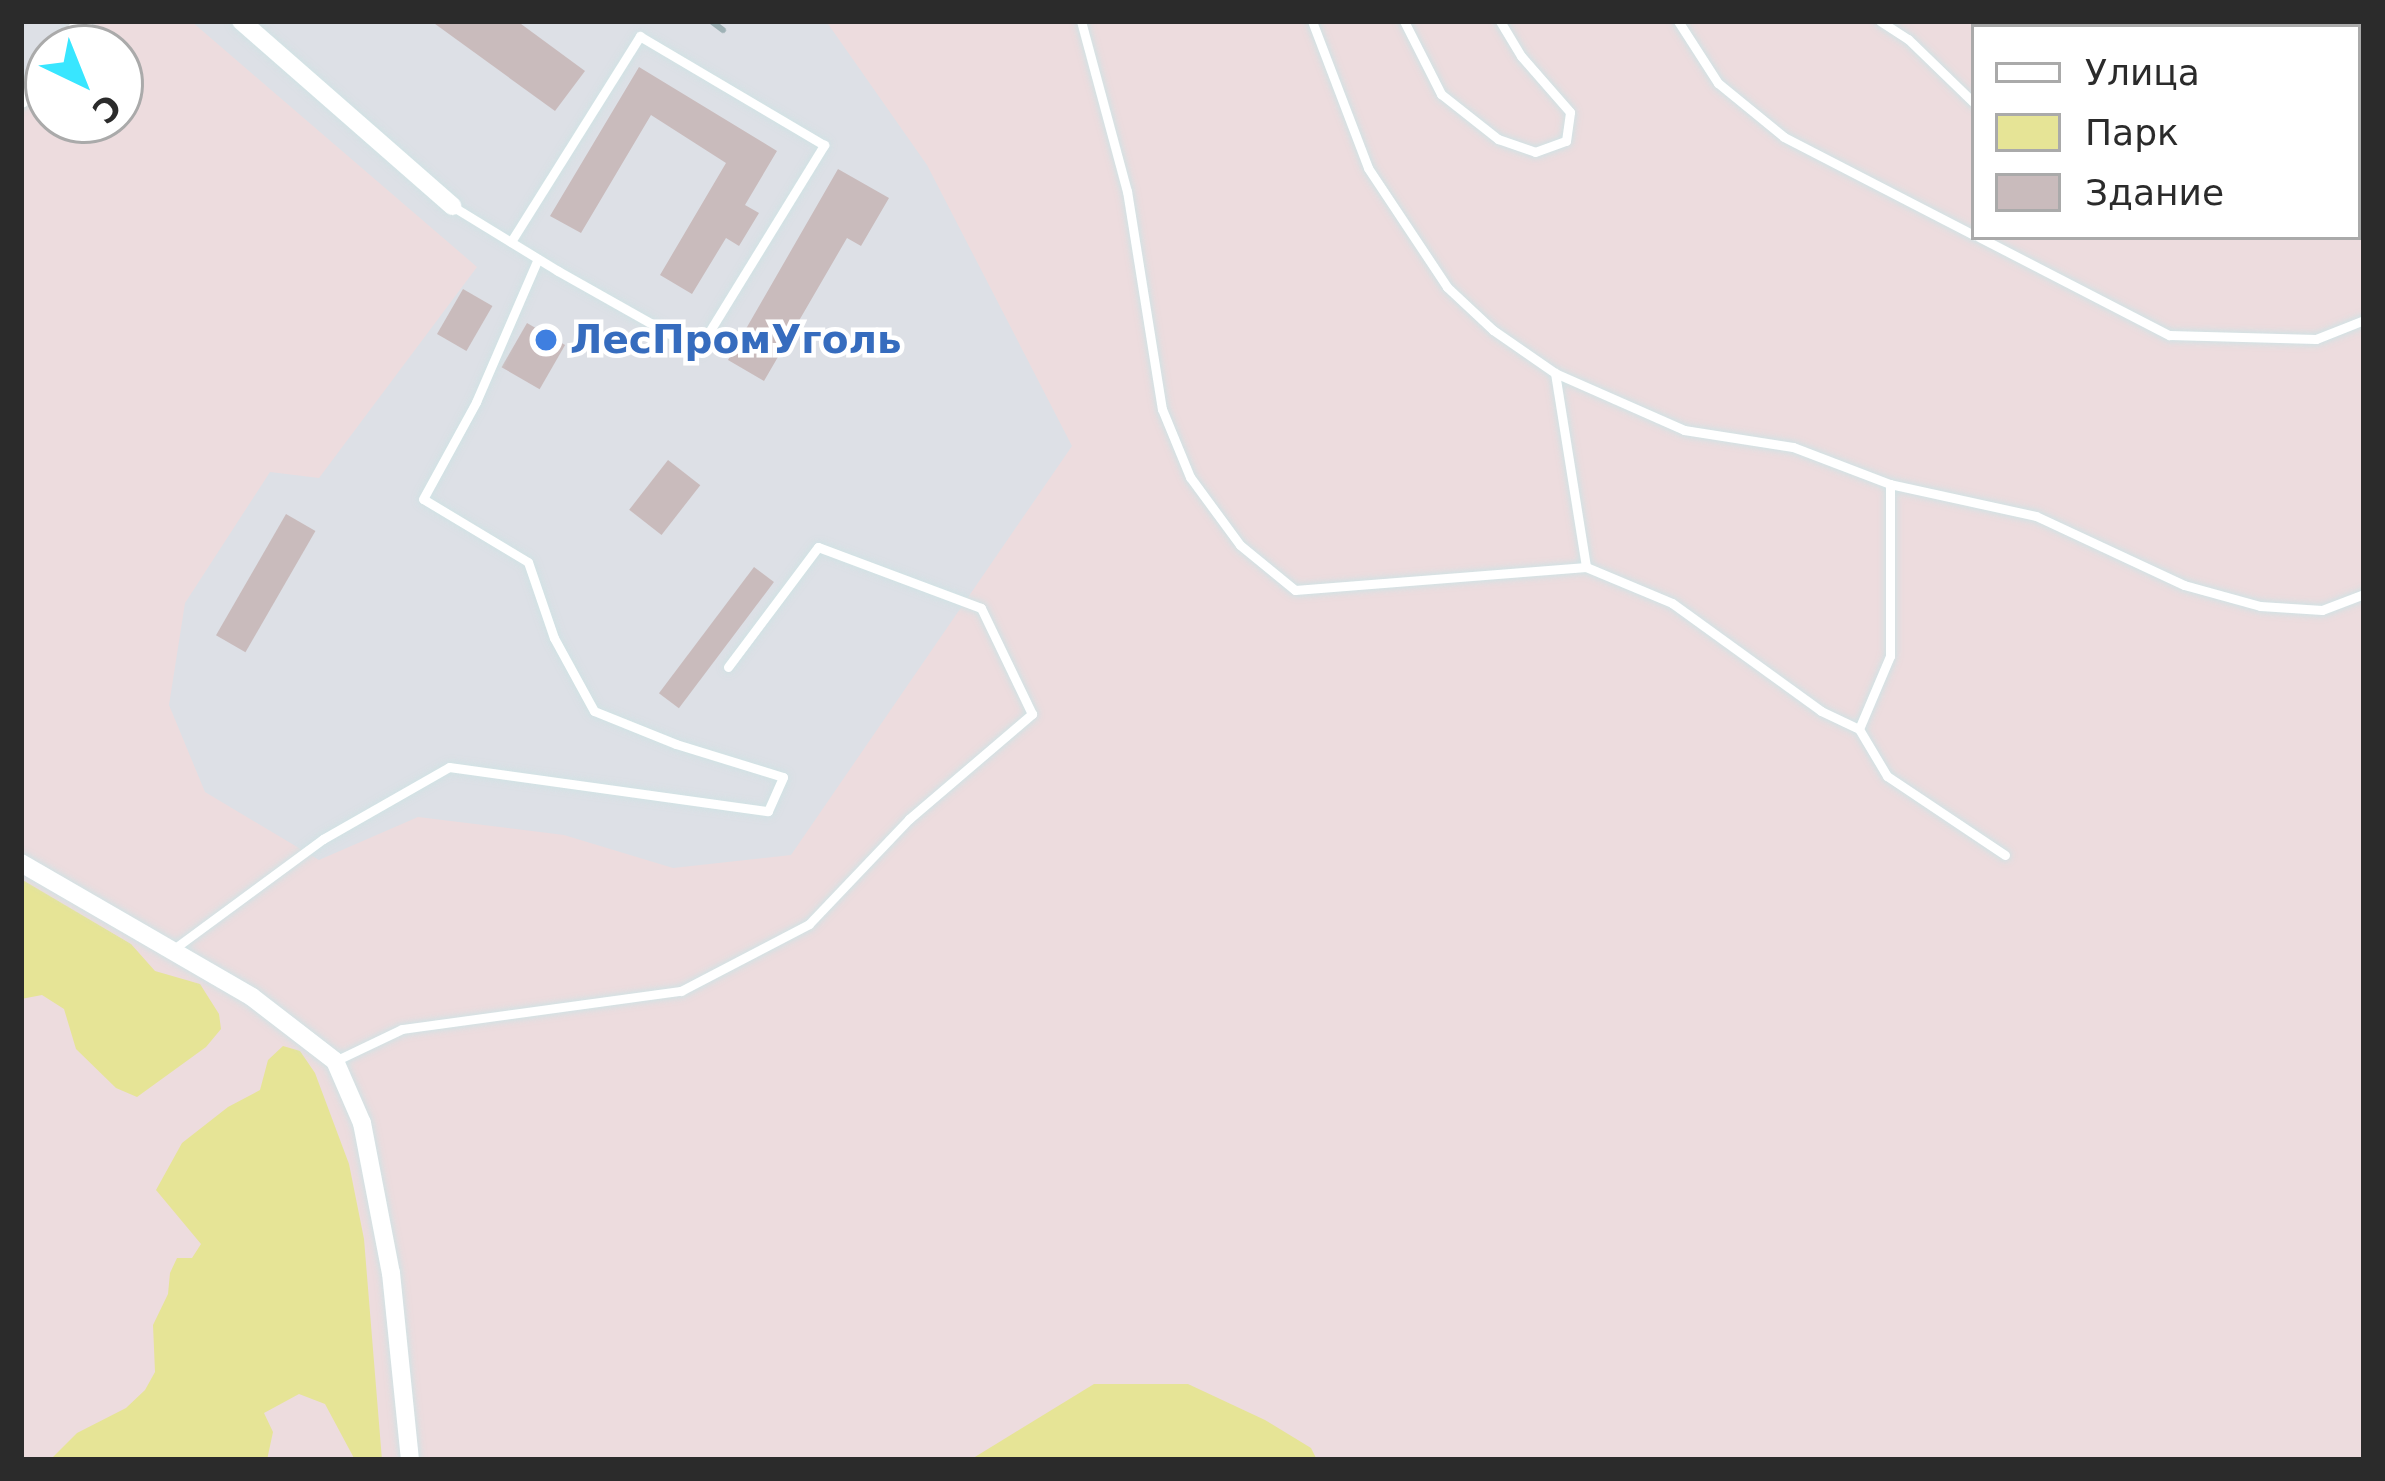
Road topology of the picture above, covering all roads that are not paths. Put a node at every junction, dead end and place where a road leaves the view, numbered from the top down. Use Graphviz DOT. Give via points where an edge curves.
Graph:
graph roads {
  1 [pos="241,21"];
  2 [pos="1081,21"];
  3 [pos="1312,21"];
  4 [pos="1404,21"];
  5 [pos="1500,21"];
  6 [pos="1678,21"];
  7 [pos="1880,21"];
  8 [pos="1971,100"];
  9 [pos="452,206"];
  10 [pos="1971,233"];
  11 [pos="1984,240"];
  12 [pos="511,242"];
  13 [pos="538,259"];
  14 [pos="2364,320"];
  15 [pos="1555,373"];
  16 [pos="1889,484"];
  17 [pos="1586,567"];
  18 [pos="2364,594"];
  19 [pos="728,667"];
  20 [pos="1859,729"];
  21 [pos="2006,855"];
  22 [pos="21,863"];
  23 [pos="171,951"];
  24 [pos="335,1060"];
  25 [pos="410,1460"];
  1 -- 9 [label="street"];
  2 -- 17 [label="lane" via="1127,191 1162,409 1190,477 1240,545 1295,590"];
  3 -- 15 [label="lane" via="1368,168 1447,287"];
  4 -- 5 [label="lane" via="1441,94 1498,139 1535,152 1566,141 1570,112"];
  6 -- 10 [label="lane" via="1718,83 1784,137"];
  7 -- 8 [label="lane"];
  9 -- 12 [label="lane"];
  11 -- 14 [label="lane" via="2169,335 2316,339"];
  12 -- 13 [label="lane"];
  12 -- 13 [label="lane" via="640,36 824,145 698,350"];
  13 -- 23 [label="lane" via="423,499 528,562 554,638 594,711 783,777 768,812 449,767 323,839"];
  15 -- 16 [label="lane" via="1684,430 1793,447"];
  15 -- 17 [label="lane"];
  16 -- 18 [label="lane" via="2036,516 2184,585 2260,606 2322,610"];
  16 -- 20 [label="lane" via="1890,656"];
  17 -- 20 [label="lane" via="1672,603 1821,711"];
  19 -- 24 [label="lane" via="818,547 981,608 1032,714 909,819 809,924 681,991 402,1029"];
  20 -- 21 [label="lane" via="1887,776"];
  22 -- 23 [label="street"];
  23 -- 24 [label="street" via="252,997"];
  24 -- 25 [label="street" via="362,1123 387,1252"];
}
